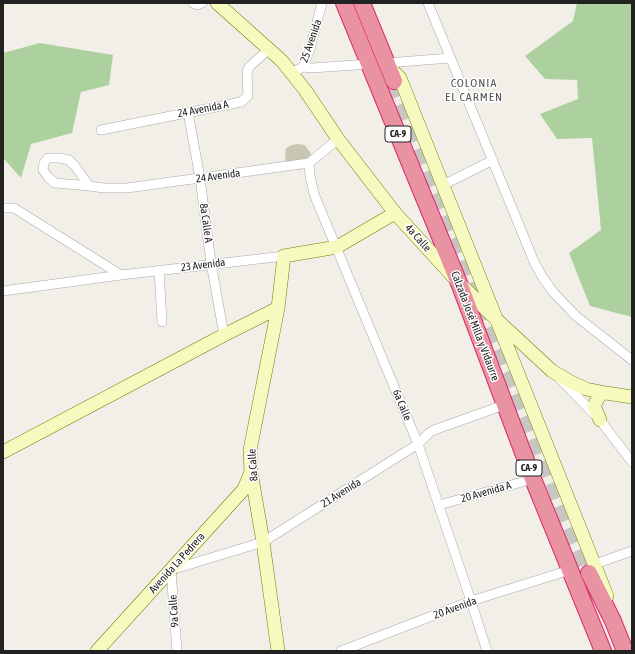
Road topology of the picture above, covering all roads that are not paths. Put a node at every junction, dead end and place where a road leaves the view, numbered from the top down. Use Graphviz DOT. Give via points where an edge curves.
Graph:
graph roads {
  1 [pos="192,3"];
  2 [pos="202,3"];
  3 [pos="217,3"];
  4 [pos="322,3"];
  5 [pos="344,3"];
  6 [pos="362,3"];
  7 [pos="428,3"];
  8 [pos="269,49"];
  9 [pos="450,58"];
  10 [pos="370,64"];
  11 [pos="387,64"];
  12 [pos="297,70"];
  13 [pos="394,81"];
  14 [pos="188,112"];
  15 [pos="101,130"];
  16 [pos="338,139"];
  17 [pos="492,160"];
  18 [pos="309,163"];
  19 [pos="200,178"];
  20 [pos="443,185"];
  21 [pos="89,186"];
  22 [pos="3,208"];
  23 [pos="395,213"];
  24 [pos="337,247"];
  25 [pos="284,256"];
  26 [pos="211,264"];
  27 [pos="159,270"];
  28 [pos="121,275"];
  29 [pos="459,283"];
  30 [pos="3,291"];
  31 [pos="278,308"];
  32 [pos="496,319"];
  33 [pos="162,322"];
  34 [pos="224,334"];
  35 [pos="535,355"];
  36 [pos="632,360"];
  37 [pos="513,361"];
  38 [pos="552,371"];
  39 [pos="602,393"];
  40 [pos="632,397"];
  41 [pos="504,405"];
  42 [pos="600,420"];
  43 [pos="418,444"];
  44 [pos="3,452"];
  45 [pos="632,462"];
  46 [pos="251,472"];
  47 [pos="533,479"];
  48 [pos="439,505"];
  49 [pos="263,542"];
  50 [pos="632,551"];
  51 [pos="592,568"];
  52 [pos="171,570"];
  53 [pos="570,570"];
  54 [pos="471,601"];
  55 [pos="97,651"];
  56 [pos="177,651"];
  57 [pos="278,651"];
  58 [pos="341,651"];
  59 [pos="487,651"];
  60 [pos="602,651"];
  61 [pos="625,651"];
  1 -- 2 [label="street"];
  3 -- 8 [label="street, 4a Calle"];
  4 -- 12 [label="street, 25 Avenida" via="310,49"];
  5 -- 10 [label="highway, Calzada José Milla y Vidaurre / CA-9"];
  6 -- 11 [label="highway, Calzada José Milla y Vidaurre / CA-9"];
  7 -- 9 [label="street"];
  8 -- 12 [label="street, 4a Calle"];
  8 -- 14 [label="street, 24 Avenida A" via="249,67 248,96 245,99 241,102"];
  9 -- 11 [label="street"];
  9 -- 17 [label="street"];
  10 -- 12 [label="street"];
  10 -- 29 [label="highway, Calzada José Milla y Vidaurre / CA-9"];
  11 -- 13 [label="highway, Calzada José Milla y Vidaurre / CA-9"];
  11 -- 20 [label="street, Calzada José Milla y Vidaurre / CA-9" via="400,78"];
  12 -- 16 [label="street, 4a Calle" via="305,90"];
  14 -- 15 [label="street, 24 Avenida A"];
  14 -- 19 [label="street, 8a Calle A"];
  16 -- 18 [label="street"];
  16 -- 23 [label="street, 4a Calle"];
  17 -- 20 [label="street"];
  17 -- 36 [label="street" via="526,246 543,278 576,316"];
  18 -- 19 [label="street, 24 Avenida"];
  18 -- 24 [label="street, 6a Calle" via="314,194"];
  19 -- 21 [label="street, 24 Avenida" via="127,188"];
  19 -- 26 [label="street, 8a Calle A"];
  20 -- 32 [label="street, Calzada José Milla y Vidaurre / CA-9"];
  21 -- 21 [label="street, 24 Avenida" via="69,160 48,158 44,163 43,170 55,183"];
  22 -- 28 [label="street" via="14,208"];
  23 -- 24 [label="street, 23 Avenida"];
  23 -- 29 [label="street, 4a Calle"];
  24 -- 25 [label="street, 23 Avenida"];
  24 -- 43 [label="street, 6a Calle"];
  25 -- 26 [label="street, 23 Avenida"];
  25 -- 31 [label="street, 8a Calle"];
  26 -- 27 [label="street, 23 Avenida"];
  26 -- 34 [label="street, 8a Calle A"];
  27 -- 28 [label="street, 23 Avenida"];
  27 -- 33 [label="street"];
  28 -- 30 [label="street, 23 Avenida"];
  29 -- 32 [label="street, 4a Calle"];
  29 -- 41 [label="highway, Calzada José Milla y Vidaurre / CA-9"];
  31 -- 34 [label="street"];
  31 -- 46 [label="street, 8a Calle" via="250,450"];
  32 -- 35 [label="street, 4a Calle"];
  32 -- 37 [label="street, Calzada José Milla y Vidaurre / CA-9"];
  34 -- 44 [label="street"];
  35 -- 37 [label="street" via="522,356"];
  35 -- 38 [label="street, 4a Calle"];
  37 -- 51 [label="street, Calzada José Milla y Vidaurre / CA-9"];
  38 -- 39 [label="street" via="586,389"];
  38 -- 42 [label="street, 4a Calle"];
  39 -- 40 [label="street"];
  39 -- 42 [label="street" via="594,406"];
  41 -- 43 [label="street, 21 Avenida" via="434,430"];
  41 -- 47 [label="highway, Calzada José Milla y Vidaurre / CA-9"];
  42 -- 45 [label="street, 4a Calle"];
  43 -- 48 [label="street, 6a Calle"];
  43 -- 49 [label="street, 21 Avenida"];
  46 -- 49 [label="street, 8a Calle"];
  46 -- 52 [label="street, Avenida La Pedrera" via="244,489"];
  47 -- 48 [label="street, 20 Avenida A"];
  47 -- 53 [label="highway, Calzada José Milla y Vidaurre / CA-9"];
  48 -- 54 [label="street, 6a Calle"];
  49 -- 52 [label="street, 21 Avenida"];
  49 -- 57 [label="street, 8a Calle"];
  50 -- 51 [label="street"];
  51 -- 61 [label="highway, Calzada José Milla y Vidaurre / CA-9"];
  52 -- 55 [label="street, Avenida La Pedrera"];
  52 -- 56 [label="street, 9a Calle"];
  53 -- 54 [label="street, 20 Avenida"];
  53 -- 60 [label="highway, Calzada José Milla y Vidaurre / CA-9"];
  54 -- 58 [label="street, 20 Avenida"];
  54 -- 59 [label="street, 6a Calle"];
}
